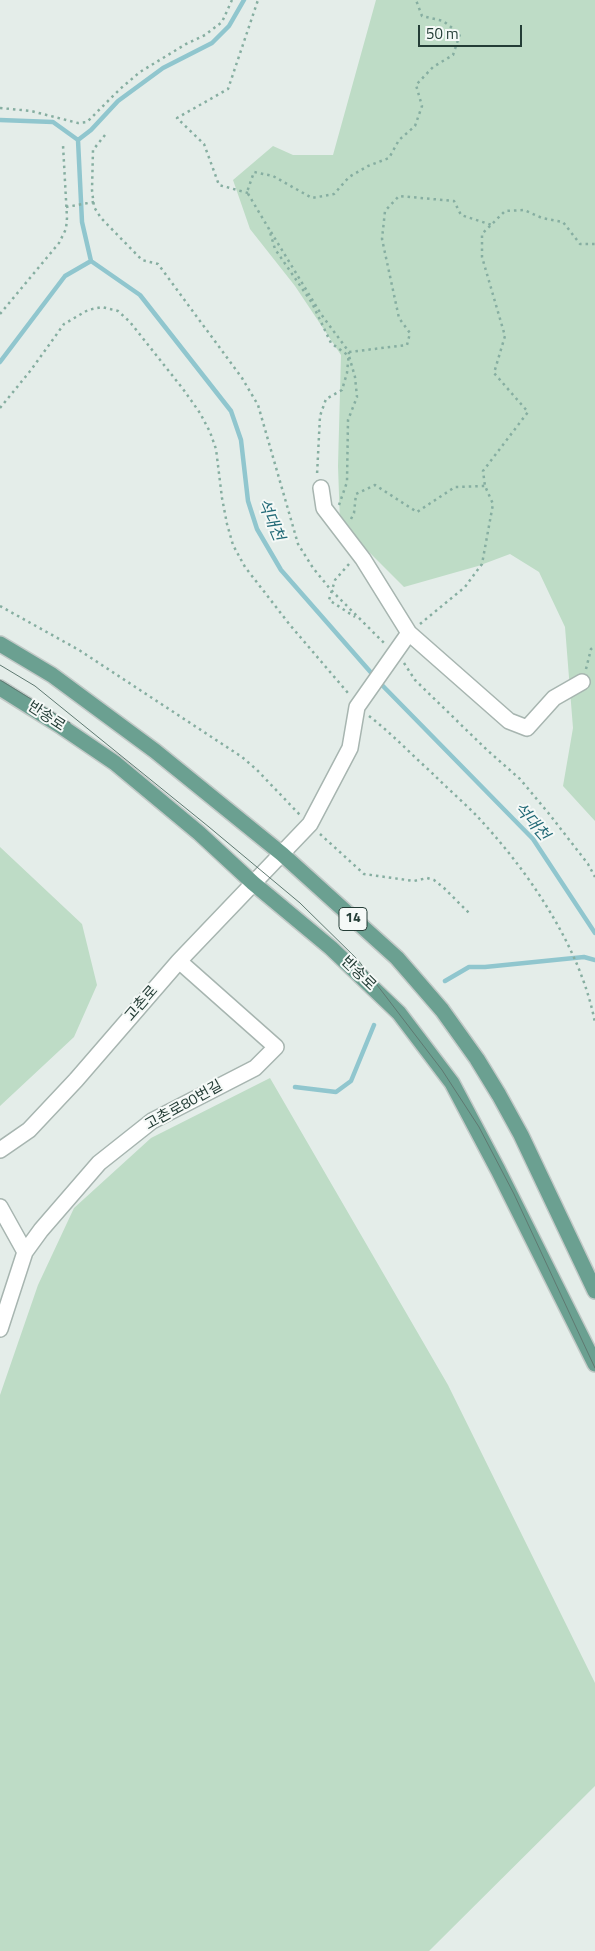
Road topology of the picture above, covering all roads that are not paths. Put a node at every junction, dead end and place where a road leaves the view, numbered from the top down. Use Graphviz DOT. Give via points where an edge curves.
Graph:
graph roads {
  1 [pos="321,488"];
  2 [pos="409,633"];
  3 [pos="0,644"];
  4 [pos="582,682"];
  5 [pos="0,688"];
  6 [pos="282,854"];
  7 [pos="253,883"];
  8 [pos="179,962"];
  9 [pos="0,1150"];
  10 [pos="0,1208"];
  11 [pos="25,1252"];
  12 [pos="595,1291"];
  13 [pos="0,1329"];
  14 [pos="595,1364"];
  1 -- 2 [label="street" via="324,508 362,559"];
  2 -- 4 [label="street" via="509,721 526,728 554,698"];
  2 -- 6 [label="street, 고촌로" via="360,703 350,748 310,824"];
  3 -- 6 [label="main road, 14" via="52,675 155,751"];
  5 -- 7 [label="main road, 반송로 / 14" via="115,763"];
  6 -- 7 [label="street, 고촌로"];
  6 -- 12 [label="main road, 14" via="396,958 442,1010 477,1059 516,1127"];
  7 -- 8 [label="street, 고촌로"];
  7 -- 14 [label="main road, 반송로 / 14" via="331,948 399,1013 452,1083"];
  8 -- 9 [label="street, 고촌로" via="29,1130"];
  8 -- 11 [label="street, 고촌로80번길" via="276,1047 255,1068 152,1121 99,1163"];
  10 -- 11 [label="street"];
  11 -- 13 [label="street, 고촌로80번길"];
}
